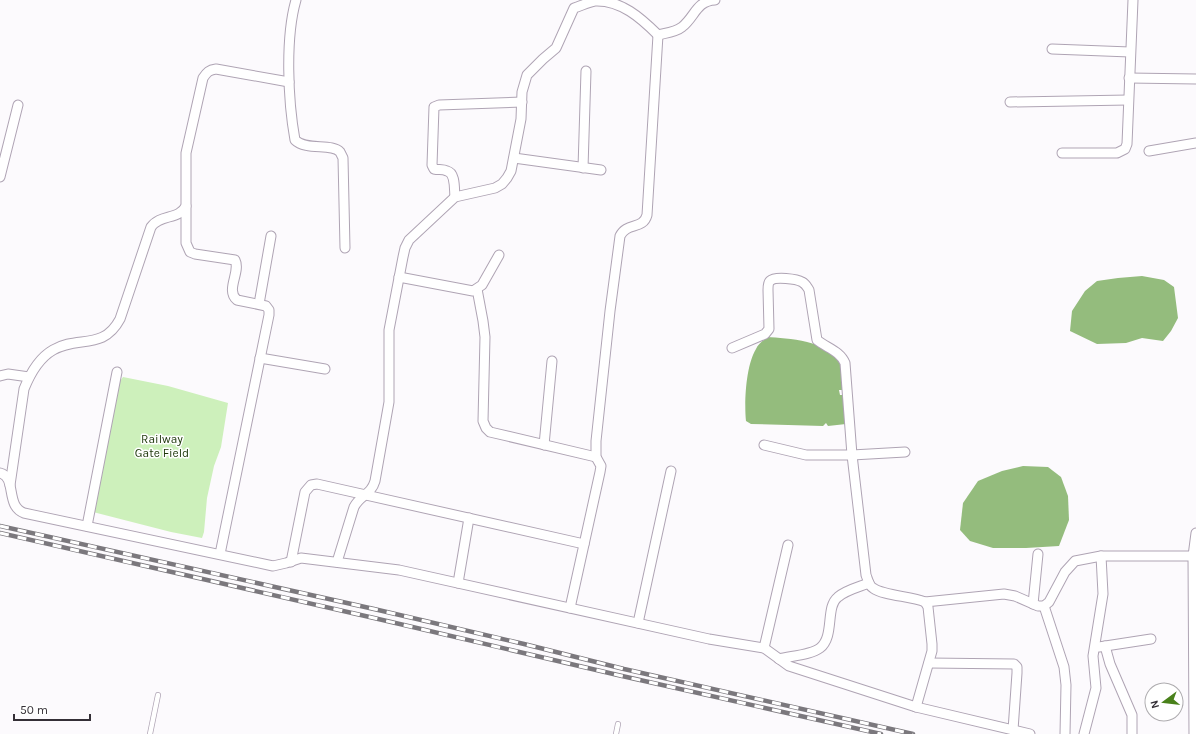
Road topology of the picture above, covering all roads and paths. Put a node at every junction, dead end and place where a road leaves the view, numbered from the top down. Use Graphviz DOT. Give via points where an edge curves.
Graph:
graph roads {
  1 [pos="296,0"];
  2 [pos="714,0"];
  3 [pos="1133,0"];
  4 [pos="574,4"];
  5 [pos="658,34"];
  6 [pos="1052,49"];
  7 [pos="1130,52"];
  8 [pos="586,71"];
  9 [pos="1129,78"];
  10 [pos="1196,79"];
  11 [pos="289,82"];
  12 [pos="1128,100"];
  13 [pos="522,102"];
  14 [pos="1010,102"];
  15 [pos="18,105"];
  16 [pos="1196,143"];
  17 [pos="1149,151"];
  18 [pos="1062,153"];
  19 [pos="514,158"];
  20 [pos="583,168"];
  21 [pos="601,170"];
  22 [pos="0,177"];
  23 [pos="455,197"];
  24 [pos="186,206"];
  25 [pos="271,236"];
  26 [pos="345,248"];
  27 [pos="499,255"];
  28 [pos="399,277"];
  29 [pos="477,289"];
  30 [pos="259,304"];
  31 [pos="732,348"];
  32 [pos="260,358"];
  33 [pos="552,361"];
  34 [pos="325,369"];
  35 [pos="117,372"];
  36 [pos="0,376"];
  37 [pos="29,377"];
  38 [pos="544,445"];
  39 [pos="764,445"];
  40 [pos="905,452"];
  41 [pos="852,455"];
  42 [pos="596,457"];
  43 [pos="672,471"];
  44 [pos="0,473"];
  45 [pos="10,485"];
  46 [pos="366,495"];
  47 [pos="469,518"];
  48 [pos="87,526"];
  49 [pos="1196,533"];
  50 [pos="584,544"];
  51 [pos="788,545"];
  52 [pos="220,554"];
  53 [pos="1038,554"];
  54 [pos="1101,556"];
  55 [pos="1193,556"];
  56 [pos="291,562"];
  57 [pos="337,562"];
  58 [pos="458,583"];
  59 [pos="869,583"];
  60 [pos="925,602"];
  61 [pos="1033,604"];
  62 [pos="1044,606"];
  63 [pos="570,608"];
  64 [pos="638,623"];
  65 [pos="1151,639"];
  66 [pos="1105,646"];
  67 [pos="764,648"];
  68 [pos="1094,648"];
  69 [pos="779,659"];
  70 [pos="929,664"];
  71 [pos="158,695"];
  72 [pos="916,707"];
  73 [pos="618,724"];
  74 [pos="1013,730"];
  75 [pos="150,734"];
  76 [pos="616,734"];
  77 [pos="1030,734"];
  78 [pos="1065,734"];
  79 [pos="1084,734"];
  80 [pos="1132,734"];
  81 [pos="1194,734"];
  1 -- 11 [label="street" via="291,26"];
  2 -- 5 [label="street" via="706,1 699,6 682,27"];
  3 -- 7 [label="street"];
  4 -- 5 [label="street" via="595,1 626,8"];
  4 -- 13 [label="street" via="556,48 527,75"];
  5 -- 42 [label="street" via="647,214 646,220 623,231 620,236 596,434"];
  6 -- 7 [label="street"];
  7 -- 9 [label="street"];
  8 -- 20 [label="street"];
  9 -- 10 [label="street"];
  9 -- 12 [label="street"];
  11 -- 24 [label="street" via="216,69 206,72 186,153"];
  11 -- 26 [label="street" via="295,140 299,144 340,151 343,158"];
  12 -- 14 [label="street"];
  12 -- 18 [label="street" via="1125,149 1117,152"];
  13 -- 19 [label="street"];
  13 -- 23 [label="street" via="434,107 432,165 434,169 451,172"];
  15 -- 22 [label="street"];
  16 -- 17 [label="street"];
  19 -- 20 [label="street"];
  19 -- 23 [label="street" via="511,172 502,184"];
  20 -- 21 [label="street"];
  23 -- 28 [label="street" via="410,240"];
  24 -- 30 [label="street" via="186,243 190,252 234,260 237,266 233,290 235,298"];
  24 -- 37 [label="street" via="180,214 160,219 151,227 120,319 112,332 99,338 55,349 47,354"];
  25 -- 30 [label="street"];
  27 -- 29 [label="street" via="482,285"];
  28 -- 29 [label="street" via="467,291"];
  28 -- 46 [label="street" via="389,330 389,402 375,481 373,488"];
  29 -- 38 [label="street" via="485,337 483,421 486,428 490,432"];
  30 -- 32 [label="street" via="266,306 269,315"];
  31 -- 41 [label="street" via="765,334 769,329 770,280 775,278 805,283 809,290 817,340 838,353 845,363"];
  32 -- 34 [label="street"];
  32 -- 52 [label="street"];
  33 -- 38 [label="street"];
  35 -- 48 [label="street"];
  36 -- 37 [label="street" via="8,374"];
  37 -- 45 [label="street" via="24,389"];
  38 -- 42 [label="street"];
  39 -- 41 [label="street" via="801,455"];
  40 -- 41 [label="street"];
  41 -- 59 [label="street"];
  42 -- 50 [label="street" via="601,466"];
  43 -- 64 [label="street"];
  44 -- 45 [label="street" via="4,474"];
  45 -- 48 [label="street" via="14,506 18,511"];
  46 -- 47 [label="street"];
  46 -- 56 [label="street" via="317,484 311,485 305,492"];
  46 -- 57 [label="street" via="354,507"];
  47 -- 50 [label="street"];
  47 -- 58 [label="street"];
  48 -- 52 [label="street"];
  49 -- 55 [label="street"];
  50 -- 63 [label="street"];
  51 -- 67 [label="street"];
  52 -- 56 [label="street" via="273,566"];
  53 -- 61 [label="street"];
  54 -- 55 [label="street"];
  54 -- 62 [label="street" via="1076,561 1065,572 1049,602"];
  54 -- 68 [label="street" via="1103,594"];
  55 -- 81 [label="street"];
  56 -- 57 [label="street" via="301,558"];
  57 -- 58 [label="street" via="399,570"];
  58 -- 63 [label="street"];
  59 -- 60 [label="street" via="872,588 879,591"];
  59 -- 69 [label="street" via="845,592 837,598 833,604 827,638 820,648 813,652"];
  60 -- 61 [label="street" via="1004,594"];
  60 -- 70 [label="street" via="928,607 932,644"];
  61 -- 62 [label="street"];
  62 -- 78 [label="street" via="1064,671"];
  63 -- 64 [label="street"];
  64 -- 67 [label="street"];
  65 -- 66 [label="street"];
  66 -- 68 [label="street"];
  66 -- 80 [label="street" via="1132,715"];
  67 -- 69 [label="street"];
  68 -- 79 [label="street" via="1096,688"];
  69 -- 72 [label="street" via="788,666"];
  70 -- 72 [label="street"];
  70 -- 74 [label="street" via="1014,664 1017,673"];
  71 -- 75 [label="lane"];
  72 -- 74 [label="street"];
  73 -- 76 [label="lane"];
  74 -- 77 [label="street"];
}
